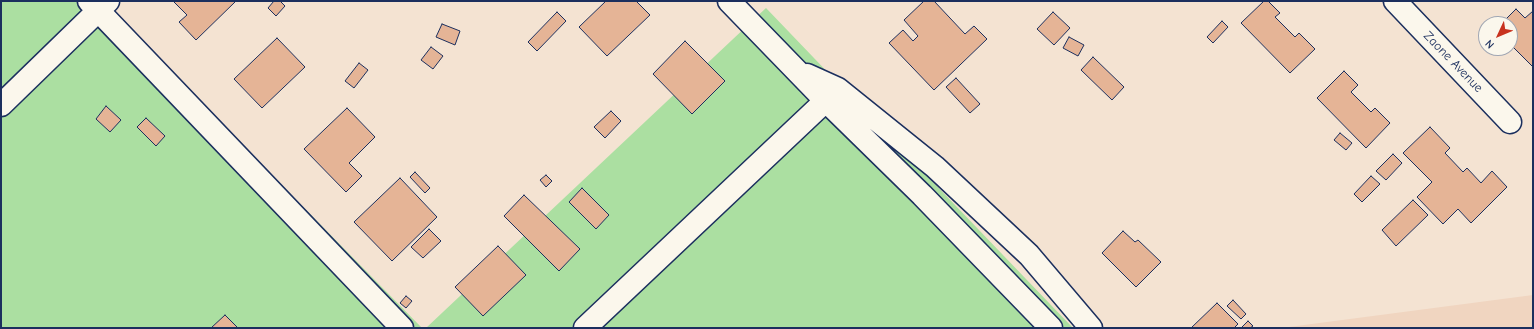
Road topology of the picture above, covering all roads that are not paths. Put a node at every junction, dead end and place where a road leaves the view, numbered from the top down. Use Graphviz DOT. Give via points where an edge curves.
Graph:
graph roads {
  1 [pos="729,1"];
  2 [pos="1395,1"];
  3 [pos="99,4"];
  4 [pos="832,95"];
  5 [pos="1,105"];
  6 [pos="1510,122"];
  7 [pos="1058,288"];
  8 [pos="1034,310"];
  9 [pos="402,328"];
  10 [pos="585,328"];
  11 [pos="1051,328"];
  12 [pos="1091,328"];
  1 -- 4 [label="street" via="798,71"];
  2 -- 6 [label="street, Zaone Avenue"];
  3 -- 5 [label="street"];
  3 -- 9 [label="street"];
  4 -- 7 [label="street" via="935,167 1029,256"];
  4 -- 8 [label="street" via="922,195"];
  4 -- 10 [label="street"];
  7 -- 8 [label="street"];
  7 -- 12 [label="street"];
  8 -- 11 [label="street"];
}
